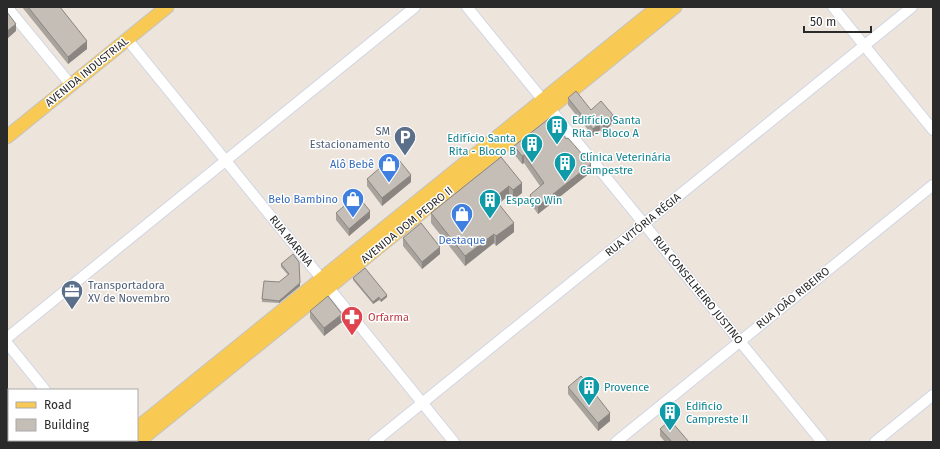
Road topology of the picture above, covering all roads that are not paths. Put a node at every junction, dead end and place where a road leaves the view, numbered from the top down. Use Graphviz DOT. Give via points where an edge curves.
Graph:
graph roads {
  1 [pos="7,7"];
  2 [pos="167,7"];
  3 [pos="415,7"];
  4 [pos="467,7"];
  5 [pos="658,7"];
  6 [pos="675,7"];
  7 [pos="833,7"];
  8 [pos="912,7"];
  9 [pos="127,39"];
  10 [pos="864,45"];
  11 [pos="71,85"];
  12 [pos="546,104"];
  13 [pos="933,130"];
  14 [pos="7,137"];
  15 [pos="226,161"];
  16 [pos="933,185"];
  17 [pos="644,224"];
  18 [pos="326,284"];
  19 [pos="7,338"];
  20 [pos="740,342"];
  21 [pos="7,343"];
  22 [pos="44,389"];
  23 [pos="933,395"];
  24 [pos="423,403"];
  25 [pos="138,427"];
  26 [pos="138,442"];
  27 [pos="374,442"];
  28 [pos="454,442"];
  29 [pos="616,442"];
  30 [pos="822,442"];
  31 [pos="875,442"];
  1 -- 11 [label="street"];
  2 -- 9 [label="main road, AVENIDA INDUSTRIAL"];
  3 -- 15 [label="street"];
  4 -- 12 [label="street, RUA CONSELHEIRO JUSTINO"];
  5 -- 12 [label="main road, AVENIDA DOM PEDRO II"];
  6 -- 12 [label="main road, AVENIDA DOM PEDRO II"];
  7 -- 10 [label="street"];
  8 -- 10 [label="street, RUA VITÓRIA RÉGIA"];
  9 -- 11 [label="main road, AVENIDA INDUSTRIAL"];
  9 -- 15 [label="street, RUA MARINA"];
  10 -- 13 [label="street"];
  10 -- 17 [label="street, RUA VITÓRIA RÉGIA"];
  11 -- 14 [label="main road, AVENIDA INDUSTRIAL"];
  12 -- 17 [label="street, RUA CONSELHEIRO JUSTINO"];
  12 -- 18 [label="main road, AVENIDA DOM PEDRO II"];
  15 -- 18 [label="street, RUA MARINA"];
  15 -- 19 [label="street"];
  16 -- 20 [label="street, RUA JOÃO RIBEIRO"];
  17 -- 20 [label="street, RUA CONSELHEIRO JUSTINO"];
  17 -- 24 [label="street, RUA VITÓRIA RÉGIA"];
  18 -- 24 [label="street, RUA MARINA"];
  18 -- 25 [label="main road, AVENIDA DOM PEDRO II"];
  18 -- 26 [label="main road, AVENIDA DOM PEDRO II"];
  20 -- 29 [label="street, RUA JOÃO RIBEIRO"];
  20 -- 30 [label="street, RUA CONSELHEIRO JUSTINO"];
  21 -- 22 [label="street"];
  23 -- 31 [label="street"];
  24 -- 27 [label="street, RUA VITÓRIA RÉGIA"];
  24 -- 28 [label="street, RUA MARINA"];
}
